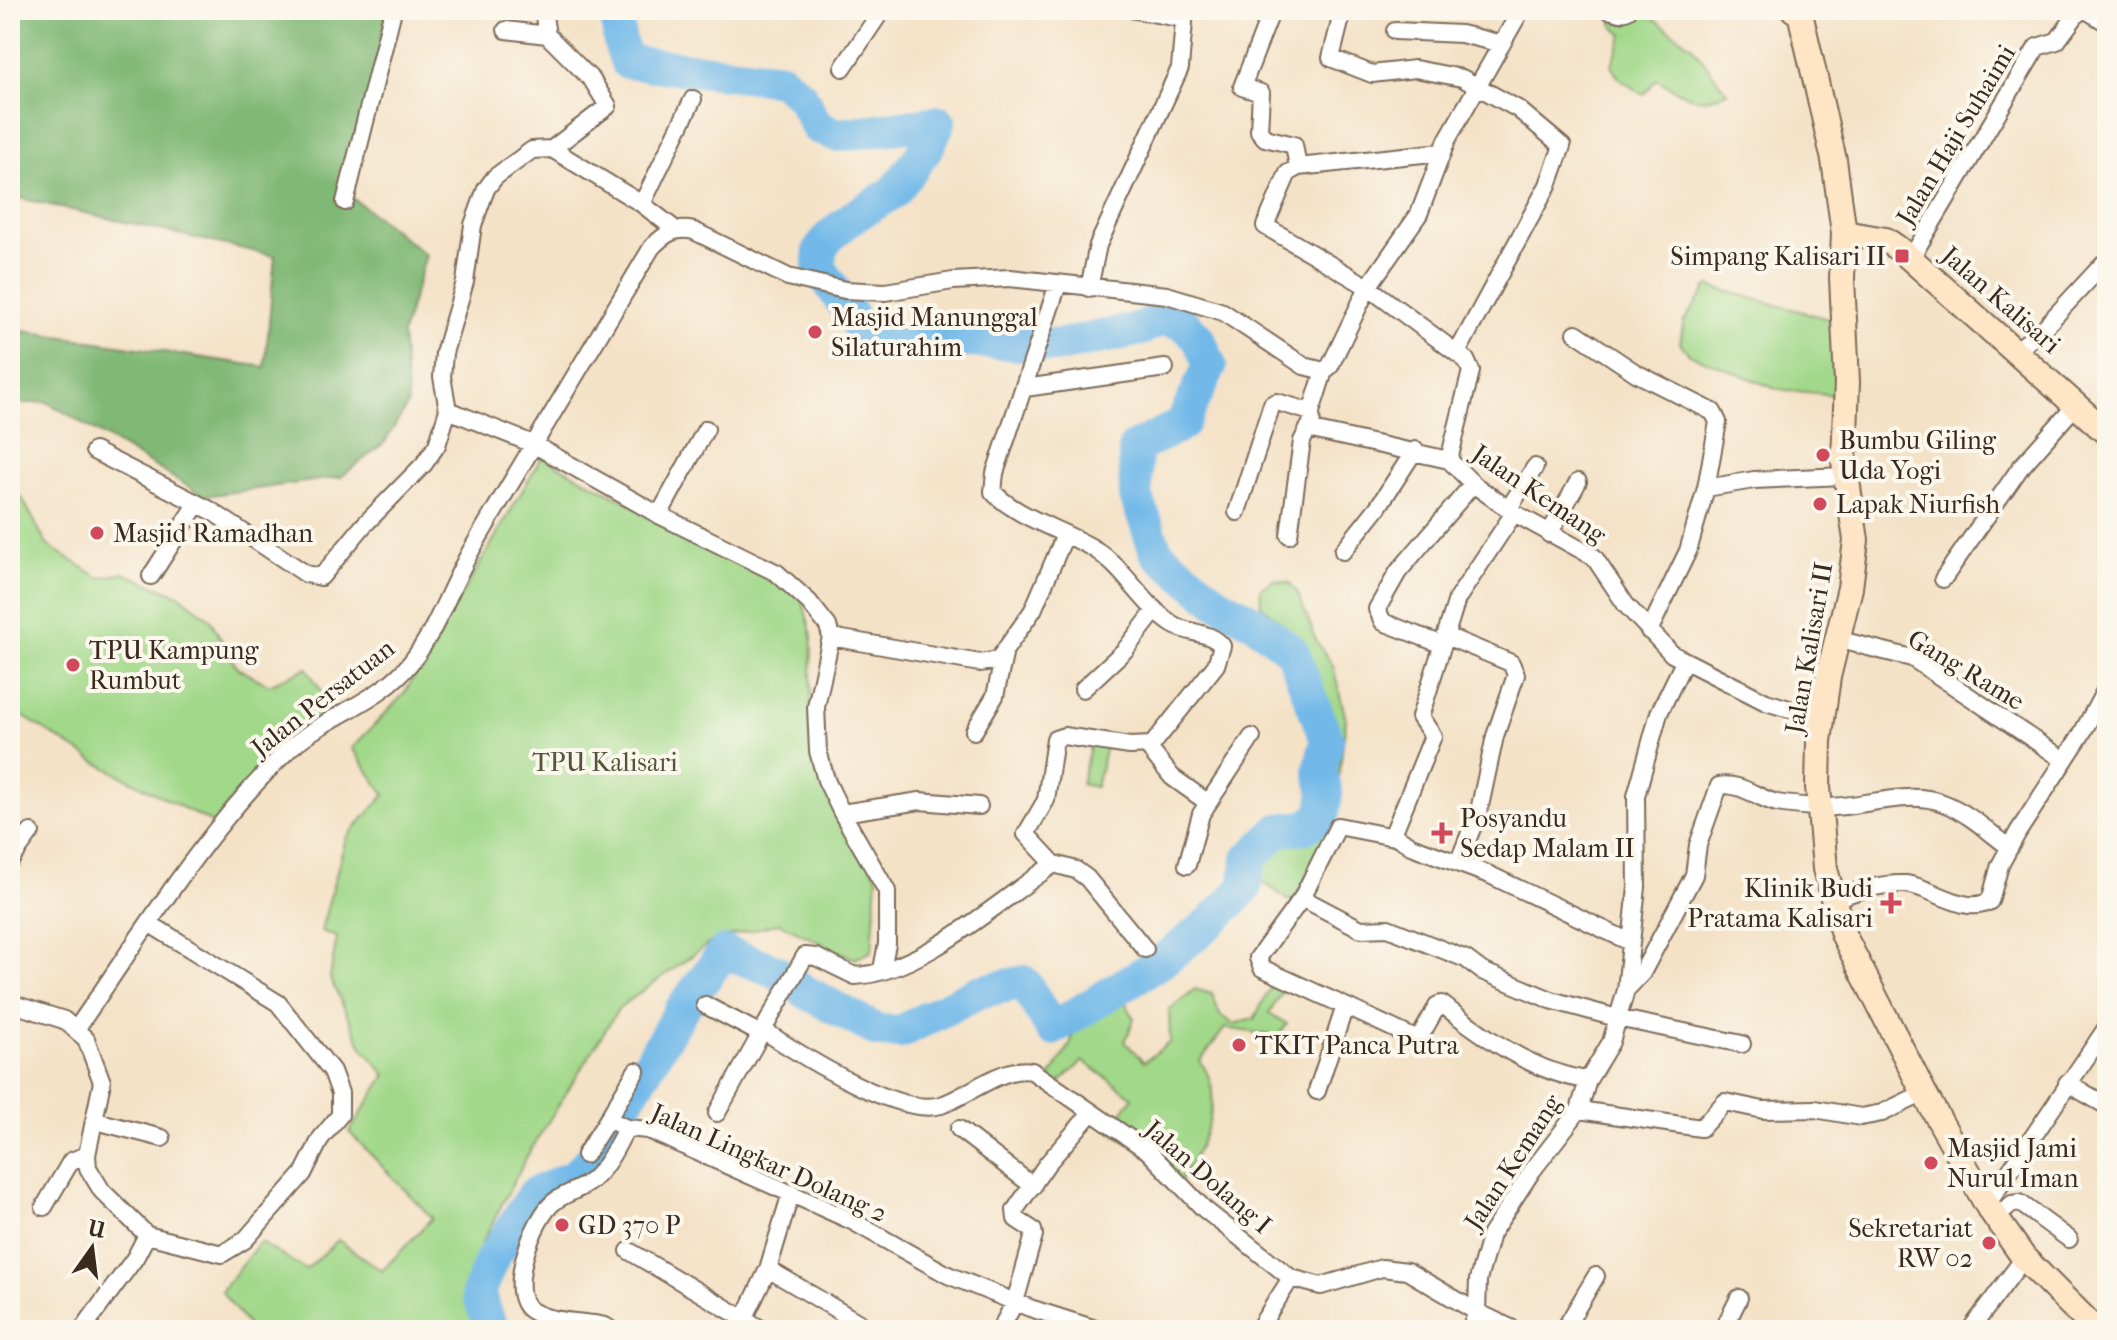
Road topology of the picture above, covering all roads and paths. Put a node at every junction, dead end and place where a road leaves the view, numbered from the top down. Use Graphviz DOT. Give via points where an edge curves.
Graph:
graph roads {
  1 [pos="393,10"];
  2 [pos="543,10"];
  3 [pos="882,10"];
  4 [pos="1135,10"];
  5 [pos="1272,10"];
  6 [pos="1343,10"];
  7 [pos="1520,10"];
  8 [pos="1609,10"];
  9 [pos="1628,10"];
  10 [pos="2080,10"];
  11 [pos="2086,10"];
  12 [pos="1798,11"];
  13 [pos="1184,14"];
  14 [pos="2107,23"];
  15 [pos="506,30"];
  16 [pos="1395,31"];
  17 [pos="547,35"];
  18 [pos="1502,44"];
  19 [pos="843,68"];
  20 [pos="1476,83"];
  21 [pos="693,99"];
  22 [pos="552,149"];
  23 [pos="1442,152"];
  24 [pos="1295,168"];
  25 [pos="345,202"];
  26 [pos="642,204"];
  27 [pos="676,230"];
  28 [pos="1844,233"];
  29 [pos="1911,258"];
  30 [pos="2107,260"];
  31 [pos="1058,284"];
  32 [pos="1368,287"];
  33 [pos="1089,288"];
  34 [pos="1576,333"];
  35 [pos="2017,350"];
  36 [pos="1457,353"];
  37 [pos="1165,368"];
  38 [pos="1324,371"];
  39 [pos="1025,388"];
  40 [pos="2076,405"];
  41 [pos="448,410"];
  42 [pos="1310,419"];
  43 [pos="706,429"];
  44 [pos="2107,433"];
  45 [pos="533,444"];
  46 [pos="1415,450"];
  47 [pos="94,451"];
  48 [pos="1449,460"];
  49 [pos="1535,467"];
  50 [pos="1845,476"];
  51 [pos="1578,482"];
  52 [pos="1473,484"];
  53 [pos="1706,488"];
  54 [pos="197,504"];
  55 [pos="1512,510"];
  56 [pos="1237,512"];
  57 [pos="659,515"];
  58 [pos="1549,534"];
  59 [pos="1065,535"];
  60 [pos="1289,535"];
  61 [pos="1343,551"];
  62 [pos="151,576"];
  63 [pos="1943,579"];
  64 [pos="1155,611"];
  65 [pos="1649,631"];
  66 [pos="831,637"];
  67 [pos="1836,639"];
  68 [pos="1444,640"];
  69 [pos="1004,655"];
  70 [pos="1684,662"];
  71 [pos="2107,687"];
  72 [pos="1083,689"];
  73 [pos="1814,717"];
  74 [pos="974,731"];
  75 [pos="1252,737"];
  76 [pos="1148,747"];
  77 [pos="2064,760"];
  78 [pos="1207,802"];
  79 [pos="979,806"];
  80 [pos="1819,808"];
  81 [pos="842,813"];
  82 [pos="31,832"];
  83 [pos="1394,837"];
  84 [pos="2009,847"];
  85 [pos="10,861"];
  86 [pos="1458,863"];
  87 [pos="1054,864"];
  88 [pos="1187,865"];
  89 [pos="1302,898"];
  90 [pos="1832,900"];
  91 [pos="150,924"];
  92 [pos="1630,942"];
  93 [pos="1145,949"];
  94 [pos="882,969"];
  95 [pos="1626,990"];
  96 [pos="10,1003"];
  97 [pos="705,1005"];
  98 [pos="1345,1006"];
  99 [pos="1617,1018"];
  100 [pos="2107,1027"];
  101 [pos="77,1028"];
  102 [pos="762,1032"];
  103 [pos="1742,1044"];
  104 [pos="636,1071"];
  105 [pos="1588,1080"];
  106 [pos="2067,1083"];
  107 [pos="1317,1091"];
  108 [pos="1924,1093"];
  109 [pos="2107,1106"];
  110 [pos="1579,1110"];
  111 [pos="717,1113"];
  112 [pos="1091,1113"];
  113 [pos="96,1121"];
  114 [pos="617,1123"];
  115 [pos="959,1129"];
  116 [pos="162,1138"];
  117 [pos="87,1155"];
  118 [pos="585,1155"];
  119 [pos="1033,1186"];
  120 [pos="791,1193"];
  121 [pos="44,1207"];
  122 [pos="1992,1211"];
  123 [pos="147,1235"];
  124 [pos="2069,1239"];
  125 [pos="629,1251"];
  126 [pos="2024,1258"];
  127 [pos="768,1269"];
  128 [pos="1596,1276"];
  129 [pos="1291,1278"];
  130 [pos="1739,1298"];
  131 [pos="1015,1302"];
  132 [pos="1477,1312"];
  133 [pos="741,1324"];
  134 [pos="1093,1328"];
  135 [pos="82,1330"];
  136 [pos="611,1330"];
  137 [pos="763,1330"];
  138 [pos="871,1330"];
  139 [pos="1000,1330"];
  140 [pos="1258,1330"];
  141 [pos="1470,1330"];
  142 [pos="1515,1330"];
  143 [pos="1564,1330"];
  144 [pos="1723,1330"];
  145 [pos="1970,1330"];
  146 [pos="2096,1330"];
  1 -- 25 [label="street"];
  2 -- 17 [label="street"];
  3 -- 19 [label="street"];
  4 -- 13 [label="street"];
  5 -- 24 [label="street" via="1242,87 1261,93 1259,131 1265,138 1294,145"];
  6 -- 20 [label="street" via="1331,58 1372,74 1415,69"];
  7 -- 18 [label="street"];
  8 -- 9 [label="street"];
  10 -- 29 [label="street, Jalan Haji Suhaimi" via="2057,41 2037,47"];
  11 -- 14 [label="street"];
  12 -- 28 [label="street, Jalan Kalisari II" via="1834,160"];
  13 -- 33 [label="street" via="1180,68 1098,245"];
  15 -- 17 [label="street"];
  16 -- 18 [label="street" via="1461,34"];
  17 -- 22 [label="street" via="592,80 608,106"];
  18 -- 20 [label="street"];
  20 -- 23 [label="street"];
  20 -- 36 [label="street" via="1562,146 1548,185"];
  21 -- 26 [label="street"];
  22 -- 26 [label="street"];
  22 -- 41 [label="street" via="532,150 489,183 473,225 465,282 442,365"];
  23 -- 24 [label="street"];
  23 -- 32 [label="street" via="1419,214"];
  24 -- 32 [label="street" via="1265,226"];
  26 -- 27 [label="street"];
  27 -- 31 [label="street" via="711,238 816,287 885,292 1010,278"];
  27 -- 45 [label="street, Jalan Persatuan" via="652,247"];
  28 -- 29 [label="street, Jalan Kalisari" via="1886,240"];
  28 -- 50 [label="street, Jalan Kalisari II"];
  29 -- 35 [label="street, Jalan Kalisari"];
  30 -- 35 [label="street"];
  31 -- 33 [label="street"];
  31 -- 39 [label="street"];
  32 -- 36 [label="street"];
  32 -- 38 [label="street"];
  33 -- 38 [label="street" via="1206,304 1304,366"];
  34 -- 53 [label="street" via="1636,373 1713,412 1717,428"];
  35 -- 40 [label="street, Jalan Kalisari"];
  36 -- 48 [label="street" via="1471,371"];
  37 -- 39 [label="street"];
  38 -- 42 [label="street"];
  39 -- 59 [label="street" via="993,492"];
  40 -- 44 [label="street, Jalan Kalisari"];
  40 -- 63 [label="street" via="2020,468"];
  41 -- 45 [label="street"];
  41 -- 54 [label="street" via="430,456 321,577 296,568"];
  42 -- 46 [label="street, Jalan Kemang" via="1315,431"];
  42 -- 56 [label="street, Jalan Kemang" via="1272,404"];
  42 -- 60 [label="street"];
  43 -- 57 [label="street"];
  45 -- 57 [label="street"];
  45 -- 91 [label="street, Jalan Persatuan" via="412,662 374,695 288,749 216,829"];
  46 -- 48 [label="street, Jalan Kemang"];
  46 -- 61 [label="street"];
  47 -- 54 [label="street"];
  48 -- 52 [label="street, Jalan Kemang"];
  49 -- 55 [label="street"];
  50 -- 53 [label="street"];
  50 -- 67 [label="street, Jalan Kalisari II" via="1855,550"];
  51 -- 58 [label="street"];
  52 -- 55 [label="street, Jalan Kemang"];
  52 -- 68 [label="street" via="1398,572 1377,609 1383,622"];
  53 -- 65 [label="street" via="1688,551"];
  54 -- 62 [label="street"];
  55 -- 58 [label="street, Jalan Kemang"];
  55 -- 68 [label="street" via="1457,599"];
  57 -- 66 [label="street" via="787,580 828,626"];
  58 -- 65 [label="street, Jalan Kemang" via="1594,557"];
  59 -- 64 [label="street" via="1117,566"];
  59 -- 69 [label="street" via="1033,610"];
  64 -- 72 [label="street" via="1125,650"];
  64 -- 76 [label="street" via="1175,626 1217,639 1222,654"];
  65 -- 70 [label="street, Jalan Kemang"];
  66 -- 69 [label="street" via="980,663"];
  66 -- 81 [label="street" via="815,725 826,780"];
  67 -- 73 [label="street, Jalan Kalisari II"];
  67 -- 77 [label="street, Gang Rame" via="1912,658"];
  68 -- 83 [label="street" via="1420,717 1432,730"];
  68 -- 86 [label="street" via="1511,663 1516,675 1495,736 1479,811"];
  69 -- 74 [label="street" via="995,696"];
  70 -- 73 [label="street" via="1772,704"];
  70 -- 92 [label="street, Jalan Kemang" via="1659,713 1636,796 1637,887"];
  71 -- 77 [label="street"];
  73 -- 80 [label="street, Jalan Kalisari II"];
  75 -- 78 [label="street"];
  76 -- 78 [label="street" via="1172,777"];
  76 -- 87 [label="street" via="1055,739 1046,800 1026,834"];
  77 -- 84 [label="street"];
  78 -- 88 [label="street"];
  79 -- 81 [label="street" via="920,801"];
  80 -- 84 [label="street" via="1930,800 1974,820"];
  80 -- 90 [label="street, Jalan Kalisari II"];
  80 -- 95 [label="street" via="1776,803 1733,786 1719,786 1698,845 1694,875 1642,973"];
  81 -- 94 [label="street" via="887,891"];
  82 -- 85 [label="street"];
  83 -- 86 [label="street"];
  83 -- 89 [label="street" via="1338,826"];
  84 -- 90 [label="street" via="1990,901 1984,904 1904,884"];
  86 -- 92 [label="street"];
  87 -- 93 [label="street" via="1087,878"];
  87 -- 94 [label="street" via="929,949"];
  89 -- 98 [label="street" via="1258,958 1262,968"];
  89 -- 99 [label="street" via="1361,929 1388,928 1551,1000"];
  90 -- 108 [label="street, Jalan Kalisari II" via="1843,934"];
  91 -- 101 [label="street, Jalan Persatuan"];
  91 -- 123 [label="street" via="278,1003 332,1071 341,1107 303,1174 230,1251 222,1254"];
  92 -- 95 [label="street, Jalan Kemang"];
  94 -- 102 [label="street" via="850,975 809,955 800,961"];
  95 -- 99 [label="street, Jalan Kemang"];
  96 -- 101 [label="street"];
  97 -- 102 [label="street"];
  98 -- 105 [label="street" via="1418,1040 1442,1004 1562,1077"];
  98 -- 107 [label="street"];
  99 -- 103 [label="street"];
  99 -- 105 [label="street, Jalan Kemang" via="1611,1042"];
  100 -- 106 [label="street"];
  101 -- 113 [label="street" via="102,1082"];
  102 -- 111 [label="street"];
  102 -- 112 [label="street, Jalan Dolang I" via="839,1076 921,1107 943,1104 1021,1070 1032,1071"];
  104 -- 114 [label="street"];
  105 -- 110 [label="street, Jalan Kemang"];
  106 -- 109 [label="street"];
  106 -- 122 [label="street"];
  108 -- 110 [label="street" via="1861,1117 1725,1102 1701,1128"];
  108 -- 122 [label="street, Jalan Kalisari II"];
  110 -- 132 [label="street, Jalan Kemang" via="1491,1234 1478,1280"];
  112 -- 119 [label="street"];
  112 -- 129 [label="street, Jalan Dolang I" via="1148,1151 1204,1209"];
  113 -- 116 [label="street"];
  113 -- 117 [label="street"];
  114 -- 118 [label="street"];
  114 -- 120 [label="street, Jalan Lingkar Dolang 2" via="648,1130"];
  114 -- 136 [label="street, Jalan Lingkar Dolang 2" via="599,1174 554,1202 539,1222 519,1287 523,1303 537,1314"];
  115 -- 119 [label="street"];
  117 -- 121 [label="street" via="71,1161"];
  117 -- 123 [label="street" via="92,1180"];
  119 -- 131 [label="street" via="1015,1210 1016,1219 1034,1235"];
  120 -- 127 [label="street"];
  120 -- 131 [label="street, Jalan Lingkar Dolang 2" via="948,1275"];
  122 -- 124 [label="street" via="2020,1203"];
  122 -- 126 [label="street, Jalan Kalisari II"];
  123 -- 135 [label="street"];
  125 -- 133 [label="street"];
  126 -- 145 [label="street"];
  126 -- 146 [label="street, Jalan Kalisari II"];
  127 -- 133 [label="street"];
  127 -- 138 [label="street"];
  128 -- 143 [label="street"];
  129 -- 132 [label="street" via="1321,1286 1382,1268 1407,1271"];
  129 -- 140 [label="street"];
  130 -- 144 [label="street"];
  131 -- 134 [label="street, Jalan Lingkar Dolang 2"];
  131 -- 139 [label="street"];
  132 -- 141 [label="street, Jalan Kemang"];
  132 -- 142 [label="street"];
  133 -- 137 [label="street"];
}
